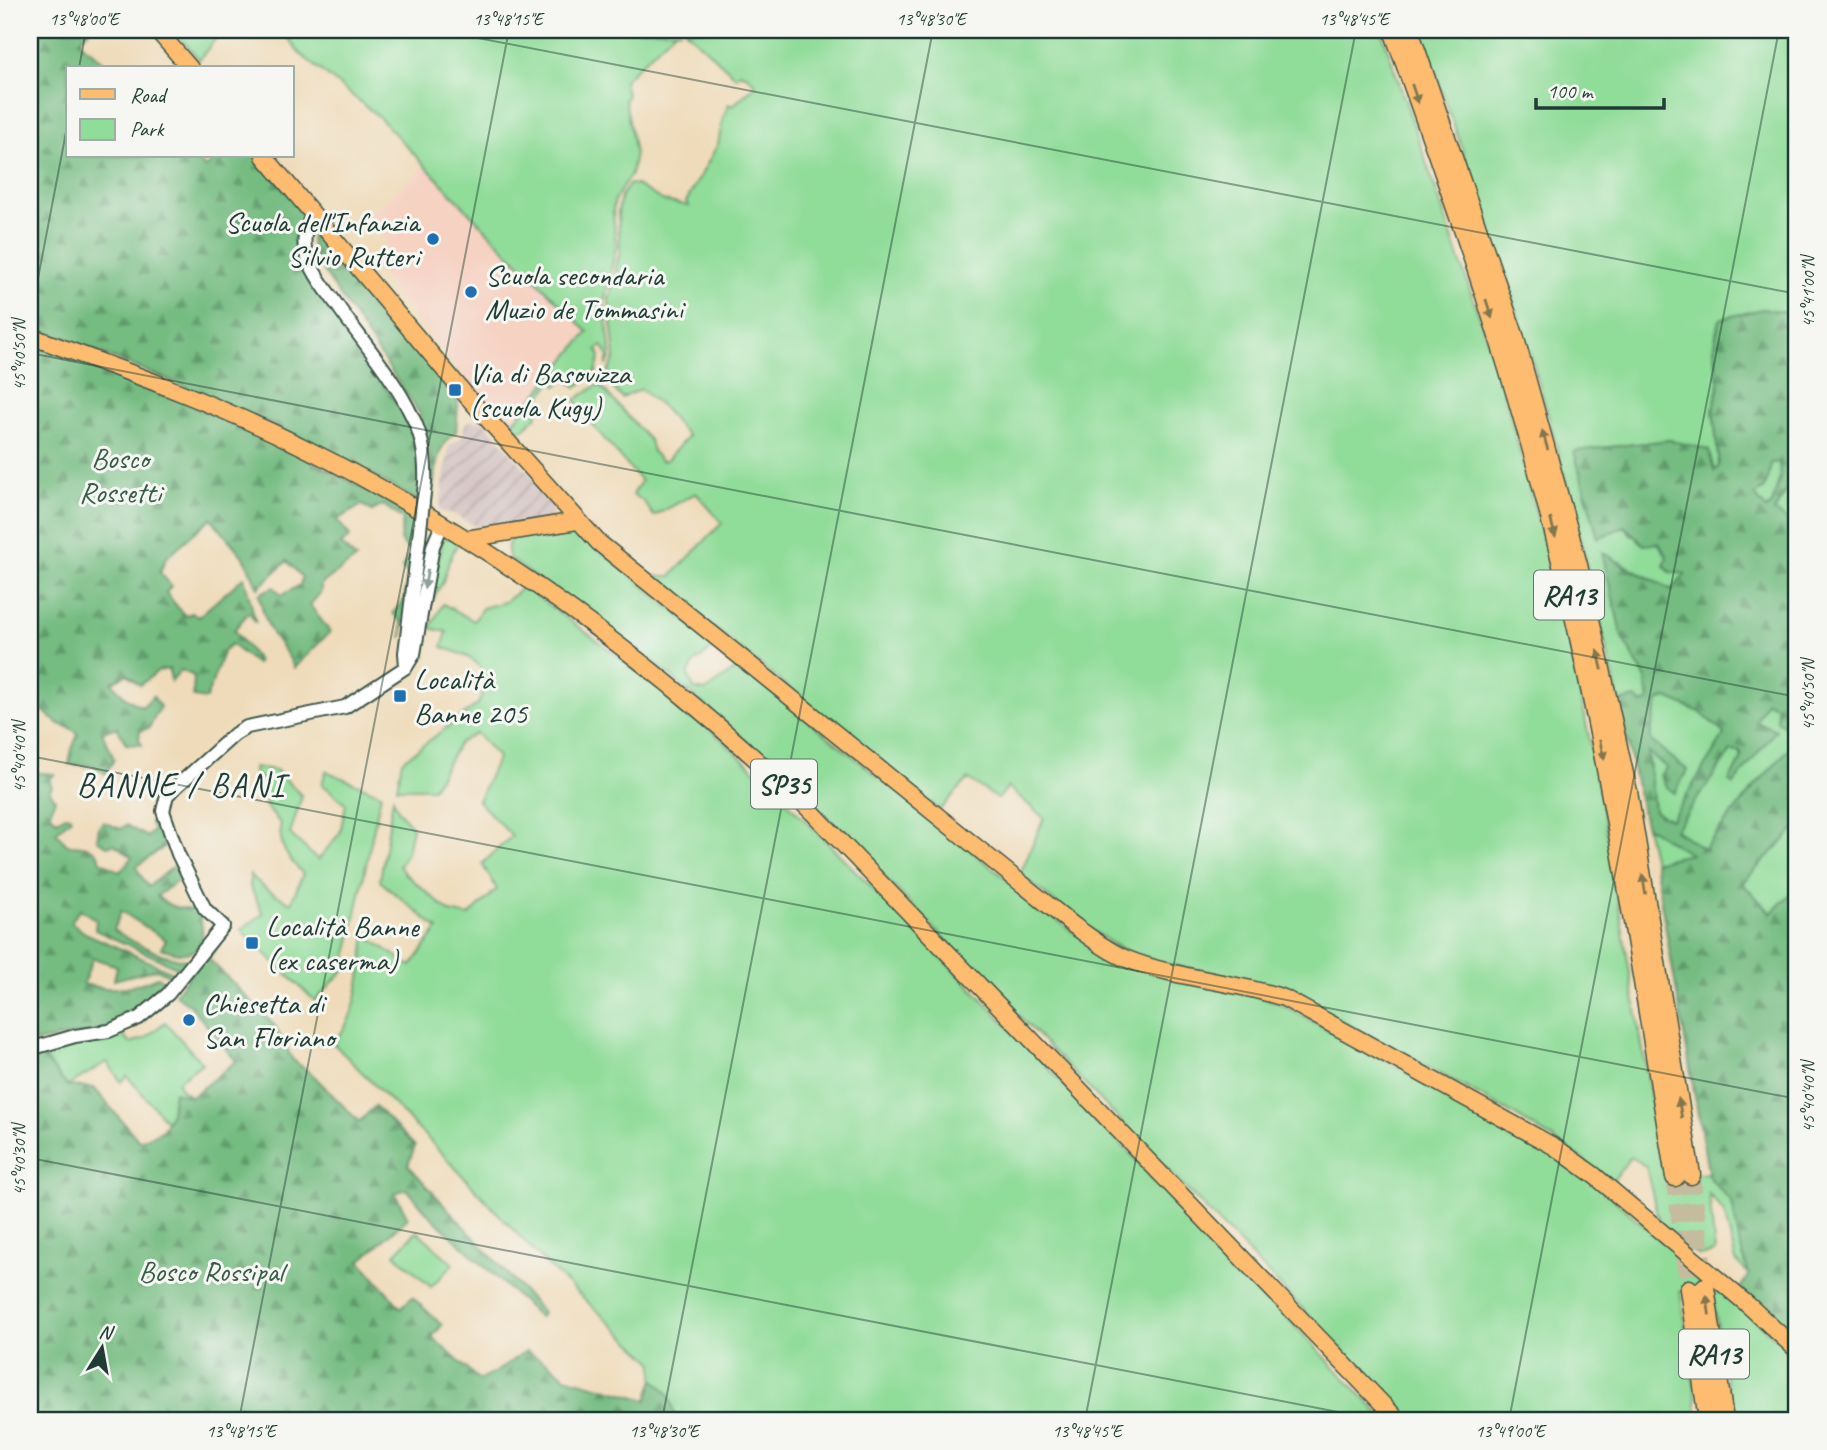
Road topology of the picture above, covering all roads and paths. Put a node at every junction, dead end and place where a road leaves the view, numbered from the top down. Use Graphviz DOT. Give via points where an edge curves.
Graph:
graph roads {
  1 [pos="158,30"];
  2 [pos="1393,30"];
  3 [pos="1409,30"];
  4 [pos="188,66"];
  5 [pos="266,158"];
  6 [pos="314,214"];
  7 [pos="30,336"];
  8 [pos="577,521"];
  9 [pos="442,525"];
  10 [pos="466,539"];
  11 [pos="406,667"];
  12 [pos="30,1049"];
  13 [pos="1697,1288"];
  14 [pos="1797,1350"];
  15 [pos="1712,1394"];
  16 [pos="1398,1420"];
  17 [pos="1707,1420"];
  18 [pos="1726,1420"];
  1 -- 4 [label="main road"];
  2 -- 3 [label="highway, RA13, one-way" via="1499,338 1564,570 1613,796 1683,1176 1628,792 1578,565 1514,335"];
  5 -- 6 [label="main road"];
  6 -- 8 [label="main road"];
  6 -- 11 [label="street, bridge" via="305,234 309,262 413,418 425,460"];
  7 -- 9 [label="main road, SP35" via="207,403 368,481"];
  8 -- 10 [label="main road"];
  8 -- 14 [label="main road" via="1098,943 1138,963 1284,998 1538,1136 1595,1176"];
  9 -- 10 [label="main road, SP35"];
  9 -- 11 [label="street, one-way" via="431,555 415,648"];
  10 -- 16 [label="main road, SP35" via="642,663 757,758"];
  11 -- 12 [label="street" via="345,707 242,730 166,795 163,811 178,854 198,898 223,926 168,994 139,1018 109,1031"];
  13 -- 15 [label="highway, RA13"];
  15 -- 17 [label="highway"];
  15 -- 18 [label="highway"];
}
